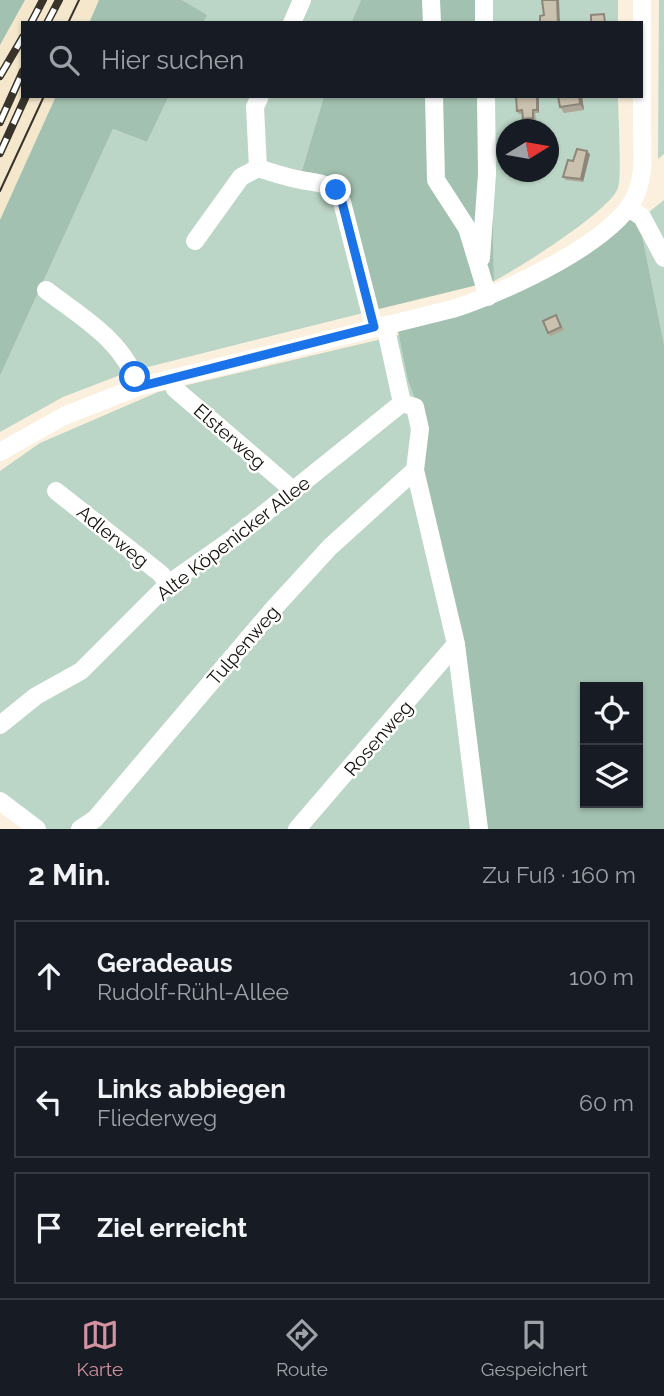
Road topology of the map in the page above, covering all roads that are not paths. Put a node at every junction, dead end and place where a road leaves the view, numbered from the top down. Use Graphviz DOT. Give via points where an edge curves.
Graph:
graph roads {
  1 [pos="302,0"];
  2 [pos="431,0"];
  3 [pos="484,0"];
  4 [pos="642,0"];
  5 [pos="293,21"];
  6 [pos="432,21"];
  7 [pos="484,21"];
  8 [pos="642,21"];
  9 [pos="259,98"];
  10 [pos="434,98"];
  11 [pos="486,98"];
  12 [pos="642,98"];
  13 [pos="258,168"];
  14 [pos="629,208"];
  15 [pos="195,242"];
  16 [pos="664,258"];
  17 [pos="481,269"];
  18 [pos="46,290"];
  19 [pos="488,298"];
  20 [pos="379,326"];
  21 [pos="171,378"];
  22 [pos="138,387"];
  23 [pos="401,403"];
  24 [pos="0,452"];
  25 [pos="415,470"];
  26 [pos="56,491"];
  27 [pos="294,491"];
  28 [pos="168,584"];
  29 [pos="456,644"];
  30 [pos="0,725"];
  31 [pos="0,801"];
  32 [pos="37,829"];
  33 [pos="80,829"];
  34 [pos="297,829"];
  35 [pos="479,829"];
  1 -- 5 [label="street"];
  2 -- 6 [label="street"];
  3 -- 7 [label="street"];
  4 -- 8 [label="street"];
  9 -- 13 [label="street" via="255,107"];
  10 -- 17 [label="street" via="436,180 467,228"];
  11 -- 17 [label="street"];
  12 -- 14 [label="street" via="642,178"];
  13 -- 15 [label="street" via="241,177"];
  13 -- 20 [label="street" via="336,190"];
  14 -- 16 [label="street" via="642,217"];
  14 -- 19 [label="street" via="557,262"];
  17 -- 19 [label="street"];
  18 -- 22 [label="street" via="117,347"];
  19 -- 20 [label="street"];
  20 -- 21 [label="street"];
  20 -- 23 [label="street"];
  21 -- 22 [label="street"];
  21 -- 27 [label="street, Elsterweg" via="175,389"];
  22 -- 24 [label="street" via="64,416"];
  23 -- 25 [label="street" via="415,407 420,429"];
  23 -- 27 [label="street, Alte Köpenicker Allee"];
  25 -- 29 [label="street"];
  25 -- 33 [label="street, Tulpenweg" via="330,547 95,819"];
  26 -- 28 [label="street, Adlerweg"];
  27 -- 28 [label="street, Alte Köpenicker Allee"];
  28 -- 30 [label="street, Alte Köpenicker Allee" via="81,671 36,696"];
  29 -- 34 [label="street, Rosenweg"];
  29 -- 35 [label="street"];
  31 -- 32 [label="street"];
}
